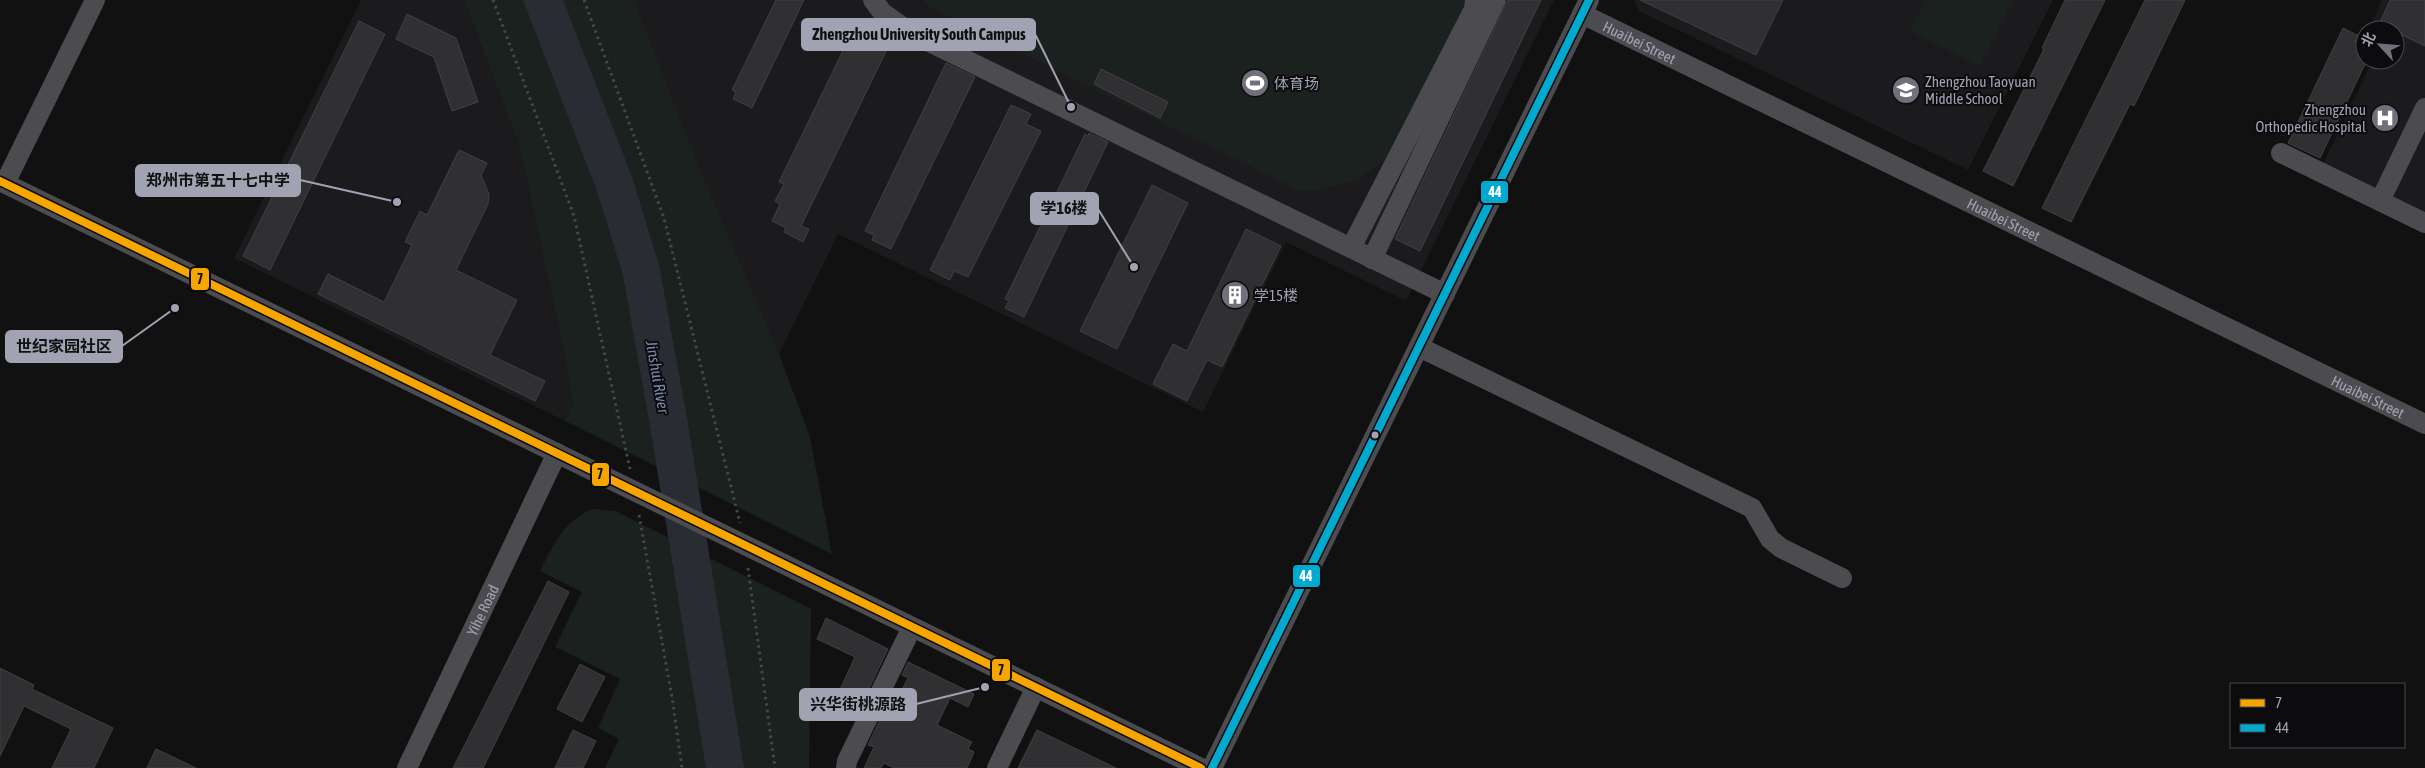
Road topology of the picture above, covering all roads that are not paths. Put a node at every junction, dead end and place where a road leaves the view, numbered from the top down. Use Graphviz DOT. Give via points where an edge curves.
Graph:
graph roads {
  1 [pos="873,0"];
  2 [pos="1475,0"];
  3 [pos="1496,0"];
  4 [pos="87,3"];
  5 [pos="1586,7"];
  6 [pos="2425,108"];
  7 [pos="2281,153"];
  8 [pos="2,182"];
  9 [pos="2380,201"];
  10 [pos="2425,223"];
  11 [pos="1351,248"];
  12 [pos="1372,259"];
  13 [pos="1445,294"];
  14 [pos="1419,347"];
  15 [pos="2425,424"];
  16 [pos="557,453"];
  17 [pos="1842,578"];
  18 [pos="912,627"];
  19 [pos="1036,687"];
  20 [pos="407,768"];
  21 [pos="846,768"];
  22 [pos="997,768"];
  23 [pos="1201,768"];
  24 [pos="1212,768"];
  1 -- 11 [label="street" via="882,12 911,33"];
  2 -- 11 [label="street" via="1474,9"];
  3 -- 12 [label="street"];
  4 -- 8 [label="street"];
  5 -- 13 [label="street"];
  5 -- 15 [label="street, Huaibei Street"];
  6 -- 9 [label="street"];
  7 -- 9 [label="street"];
  8 -- 16 [label="street"];
  9 -- 10 [label="street"];
  11 -- 12 [label="street"];
  12 -- 13 [label="street"];
  13 -- 14 [label="street"];
  14 -- 17 [label="street" via="1752,508 1770,539 1781,548"];
  14 -- 24 [label="street"];
  16 -- 18 [label="street"];
  16 -- 20 [label="street, Yihe Road"];
  18 -- 19 [label="street"];
  18 -- 21 [label="street"];
  19 -- 22 [label="street"];
  19 -- 23 [label="street"];
}
